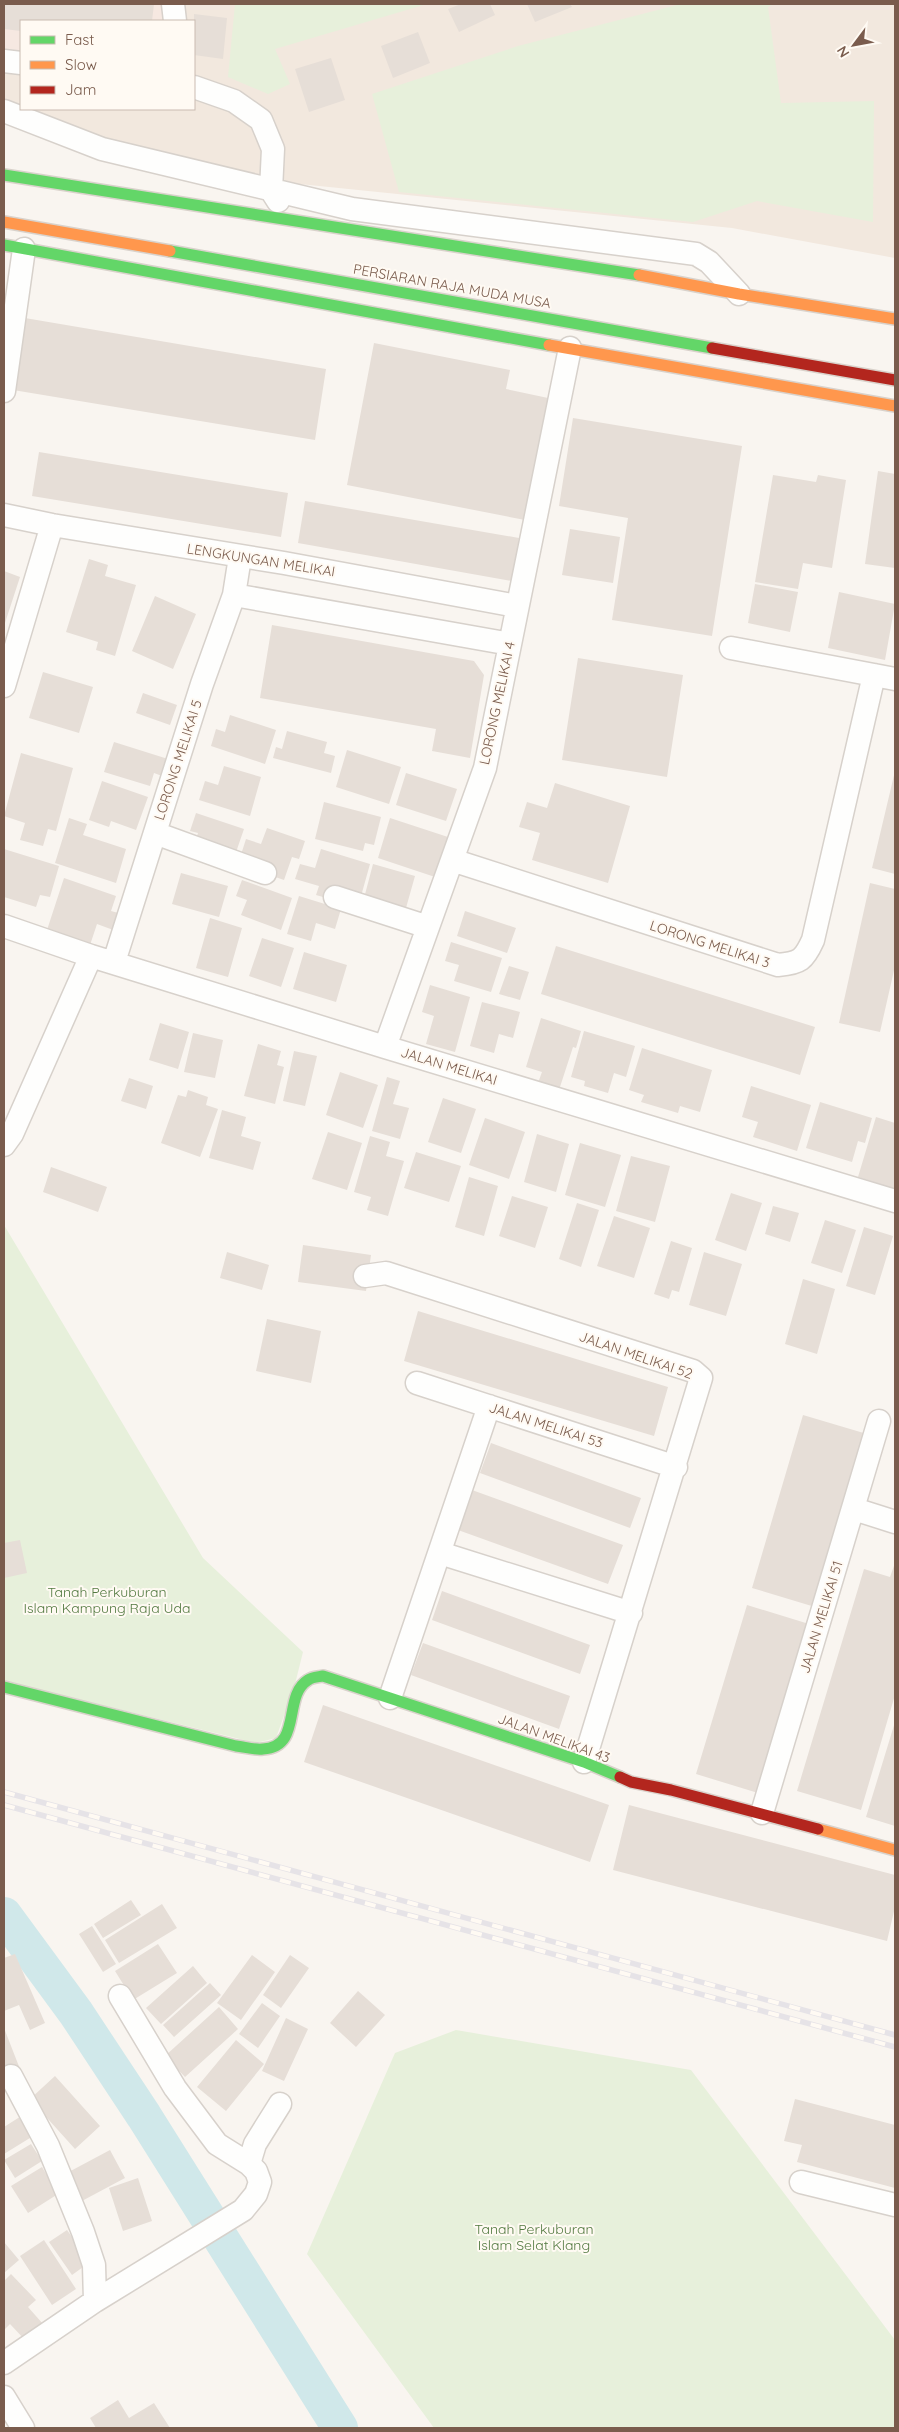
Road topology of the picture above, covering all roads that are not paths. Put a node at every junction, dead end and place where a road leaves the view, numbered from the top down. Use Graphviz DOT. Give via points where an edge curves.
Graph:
graph roads {
  1 [pos="173,4"];
  2 [pos="175,20"];
  3 [pos="4,60"];
  4 [pos="20,63"];
  5 [pos="195,87"];
  6 [pos="4,111"];
  7 [pos="4,175"];
  8 [pos="271,190"];
  9 [pos="290,221"];
  10 [pos="4,222"];
  11 [pos="14,247"];
  12 [pos="739,294"];
  13 [pos="895,319"];
  14 [pos="570,348"];
  15 [pos="895,380"];
  16 [pos="4,391"];
  17 [pos="895,400"];
  18 [pos="879,402"];
  19 [pos="895,406"];
  20 [pos="4,515"];
  21 [pos="52,525"];
  22 [pos="240,557"];
  23 [pos="234,595"];
  24 [pos="517,606"];
  25 [pos="510,644"];
  26 [pos="731,648"];
  27 [pos="885,677"];
  28 [pos="4,686"];
  29 [pos="155,833"];
  30 [pos="452,860"];
  31 [pos="265,872"];
  32 [pos="335,897"];
  33 [pos="4,926"];
  34 [pos="428,927"];
  35 [pos="90,956"];
  36 [pos="114,962"];
  37 [pos="384,1047"];
  38 [pos="4,1144"];
  39 [pos="895,1201"];
  40 [pos="365,1276"];
  41 [pos="417,1382"];
  42 [pos="489,1406"];
  43 [pos="879,1420"];
  44 [pos="676,1467"];
  45 [pos="854,1510"];
  46 [pos="895,1522"];
  47 [pos="440,1553"];
  48 [pos="631,1613"];
  49 [pos="4,1687"];
  50 [pos="390,1698"];
  51 [pos="584,1762"];
  52 [pos="762,1813"];
  53 [pos="895,1850"];
  54 [pos="120,1996"];
  55 [pos="11,2076"];
  56 [pos="280,2104"];
  57 [pos="249,2164"];
  58 [pos="800,2182"];
  59 [pos="895,2205"];
  60 [pos="95,2301"];
  61 [pos="4,2363"];
  62 [pos="4,2397"];
  63 [pos="22,2428"];
  1 -- 2 [label="street"];
  3 -- 4 [label="street"];
  5 -- 8 [label="street" via="234,101 261,120 273,149"];
  6 -- 8 [label="street" via="102,149"];
  7 -- 9 [label="street"];
  8 -- 9 [label="street"];
  8 -- 12 [label="street" via="352,209 696,254 709,262"];
  9 -- 12 [label="street" via="689,283"];
  10 -- 15 [label="street, PERSIARAN RAJA MUDA MUSA"];
  11 -- 14 [label="street"];
  11 -- 16 [label="street"];
  12 -- 13 [label="street"];
  14 -- 18 [label="street"];
  14 -- 24 [label="street, LORONG MELIKAI 4"];
  17 -- 18 [label="street"];
  18 -- 19 [label="street"];
  20 -- 21 [label="street, LENGKUNGAN MELIKAI"];
  21 -- 22 [label="street, LENGKUNGAN MELIKAI"];
  21 -- 28 [label="street"];
  22 -- 23 [label="street, LORONG MELIKAI 5"];
  22 -- 24 [label="street, LENGKUNGAN MELIKAI"];
  23 -- 25 [label="street"];
  23 -- 29 [label="street, LORONG MELIKAI 5"];
  24 -- 25 [label="street, LORONG MELIKAI 4"];
  25 -- 30 [label="street, LORONG MELIKAI 4" via="484,768"];
  26 -- 27 [label="street"];
  27 -- 30 [label="street, LORONG MELIKAI 3" via="813,940 806,956 793,964 778,966"];
  29 -- 31 [label="street"];
  29 -- 36 [label="street, LORONG MELIKAI 5"];
  30 -- 34 [label="street, LORONG MELIKAI 4"];
  32 -- 34 [label="street"];
  33 -- 35 [label="street, JALAN MELIKAI"];
  34 -- 37 [label="street, LORONG MELIKAI 4"];
  35 -- 36 [label="street, JALAN MELIKAI"];
  35 -- 38 [label="street" via="12,1134"];
  36 -- 37 [label="street, JALAN MELIKAI"];
  37 -- 39 [label="street, JALAN MELIKAI"];
  40 -- 44 [label="street, JALAN MELIKAI 52" via="386,1273 693,1372 702,1378 700,1390"];
  41 -- 42 [label="street, JALAN MELIKAI 53"];
  42 -- 44 [label="street, JALAN MELIKAI 53"];
  42 -- 47 [label="street"];
  43 -- 45 [label="street, JALAN MELIKAI 51"];
  44 -- 48 [label="street, JALAN MELIKAI 52"];
  45 -- 46 [label="street"];
  45 -- 52 [label="street, JALAN MELIKAI 51"];
  47 -- 48 [label="street"];
  47 -- 50 [label="street"];
  48 -- 51 [label="street, JALAN MELIKAI 52"];
  49 -- 50 [label="street, JALAN MELIKAI 43" via="236,1746 265,1750 286,1739 300,1690 307,1680 323,1676"];
  50 -- 51 [label="street, JALAN MELIKAI 43"];
  51 -- 52 [label="street, JALAN MELIKAI 43" via="631,1782"];
  52 -- 53 [label="street, JALAN MELIKAI 43"];
  54 -- 57 [label="street" via="175,2088 216,2144"];
  55 -- 60 [label="street" via="48,2146 83,2232 94,2265"];
  56 -- 57 [label="street" via="255,2144"];
  57 -- 60 [label="street" via="260,2182 256,2194 243,2210"];
  58 -- 59 [label="street"];
  60 -- 61 [label="street"];
  62 -- 63 [label="street"];
}
